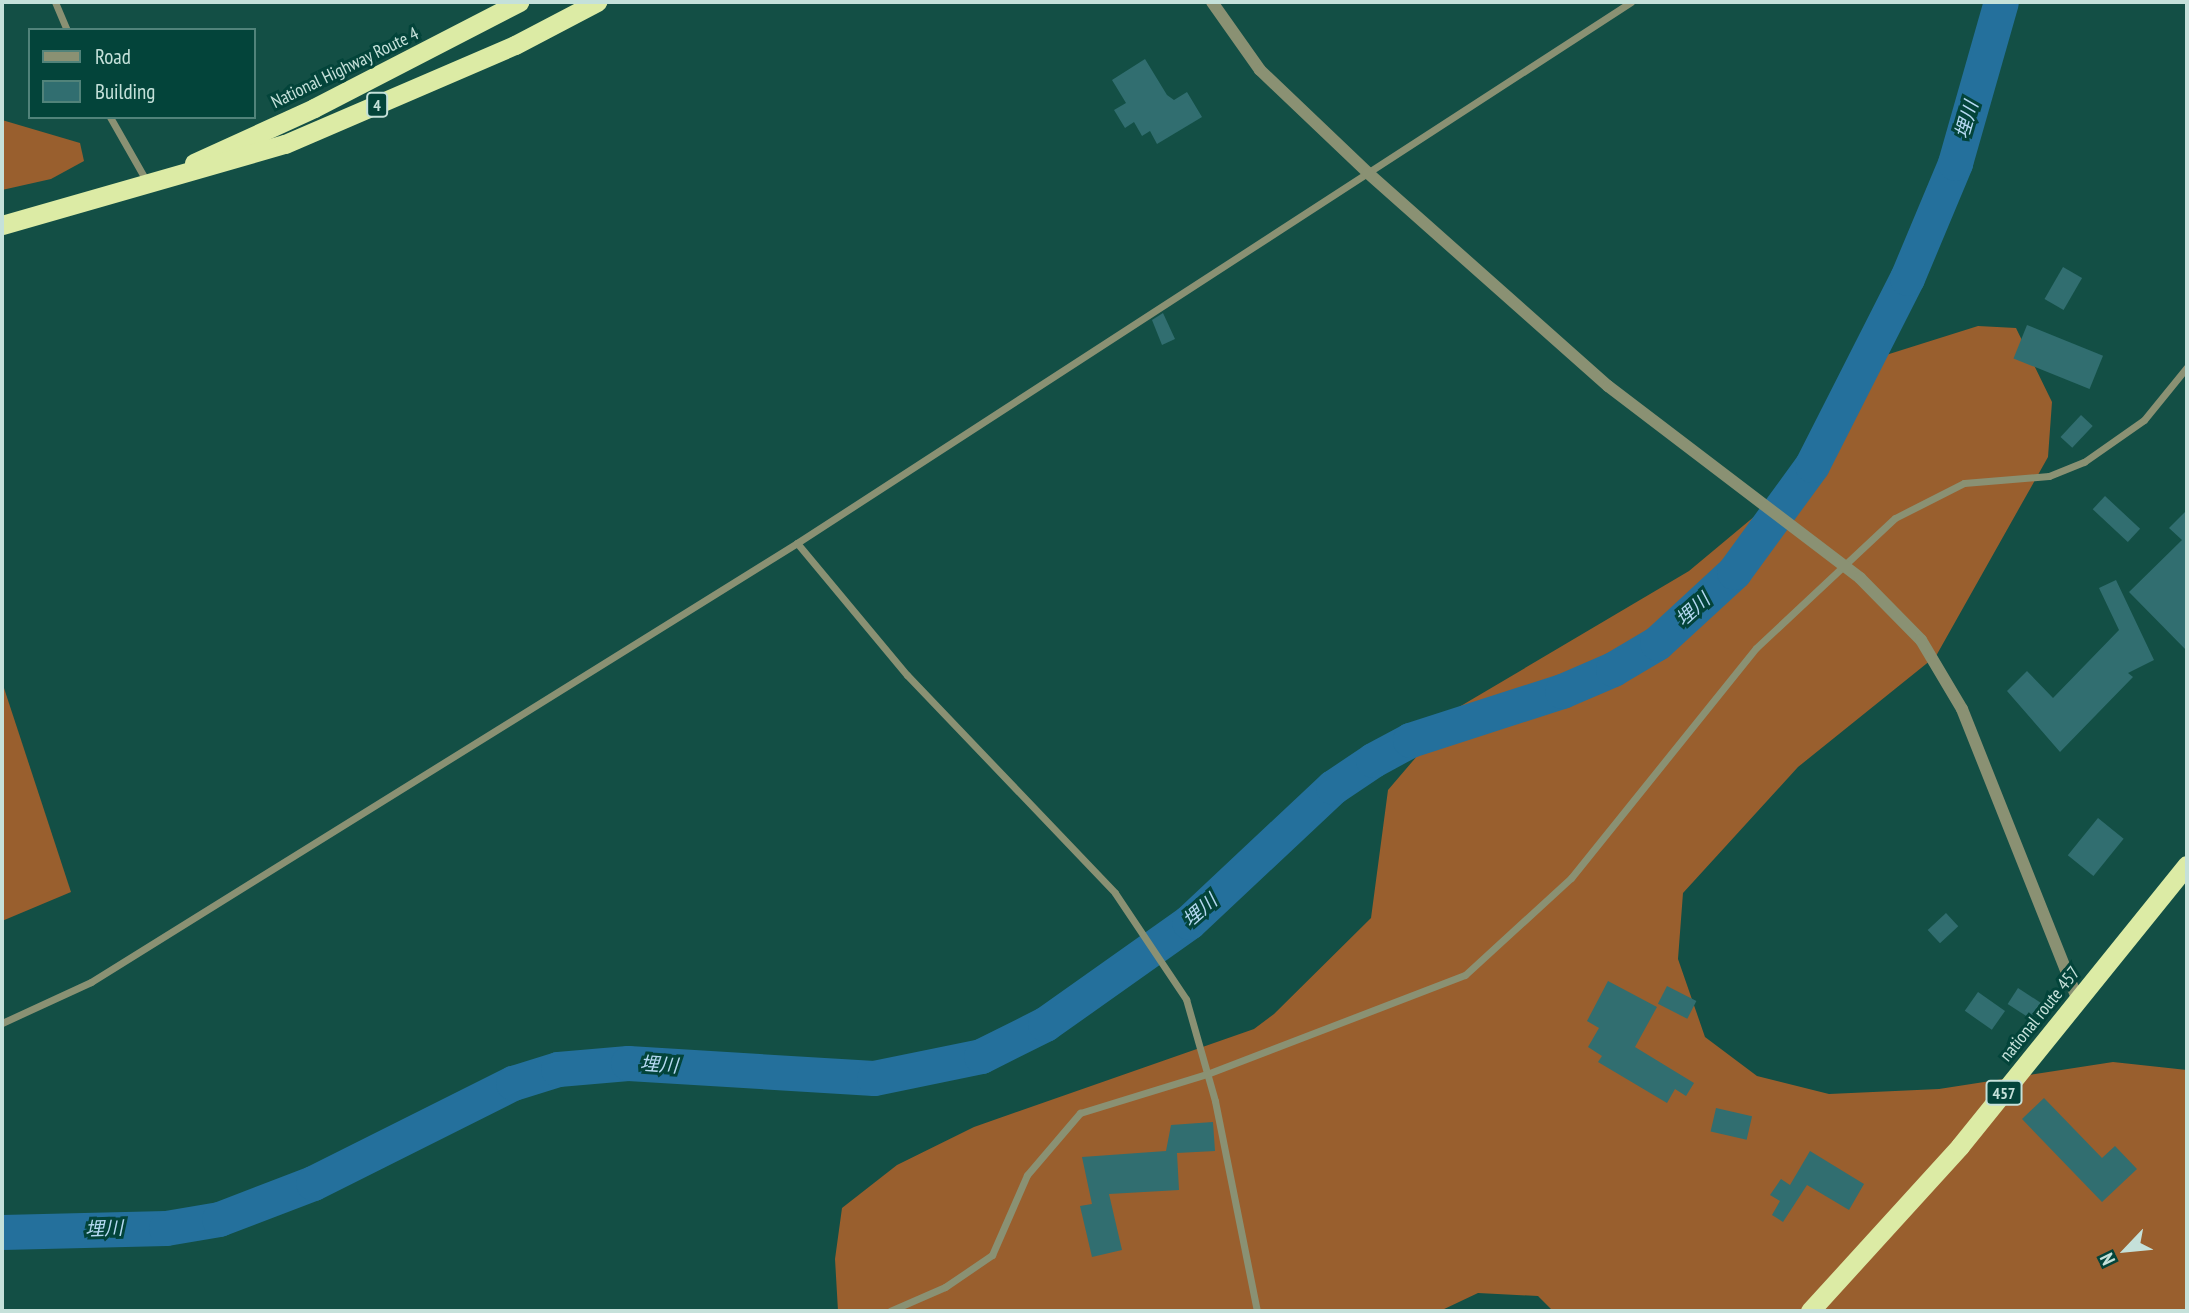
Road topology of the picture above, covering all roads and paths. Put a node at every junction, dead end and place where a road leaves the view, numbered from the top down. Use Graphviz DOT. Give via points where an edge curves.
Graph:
graph roads {
  1 [pos="55,2"];
  2 [pos="519,2"];
  3 [pos="597,2"];
  4 [pos="1212,2"];
  5 [pos="1631,2"];
  6 [pos="66,28"];
  7 [pos="111,119"];
  8 [pos="1368,173"];
  9 [pos="148,184"];
  10 [pos="2,225"];
  11 [pos="2187,367"];
  12 [pos="797,543"];
  13 [pos="1836,561"];
  14 [pos="2187,865"];
  15 [pos="2078,1001"];
  16 [pos="2,1023"];
  17 [pos="1207,1074"];
  18 [pos="890,1311"];
  19 [pos="1257,1311"];
  20 [pos="1810,1311"];
  1 -- 6 [label="street"];
  2 -- 9 [label="highway, National Highway Route 4 / 4" via="314,108"];
  3 -- 9 [label="highway, National Highway Route 4 / 4" via="515,45 285,144"];
  4 -- 8 [label="street" via="1260,71"];
  5 -- 8 [label="street"];
  7 -- 9 [label="street"];
  8 -- 12 [label="street"];
  8 -- 13 [label="street" via="1608,386"];
  9 -- 10 [label="highway, National Highway Route 4 / 4"];
  11 -- 13 [label="street" via="2144,420 2084,462 2049,476 1964,483 1895,518"];
  12 -- 16 [label="street" via="91,982"];
  12 -- 17 [label="street" via="906,675 1115,893 1186,999"];
  13 -- 15 [label="street" via="1921,640 1962,709"];
  13 -- 17 [label="street" via="1756,648 1571,878 1465,975"];
  14 -- 15 [label="highway, national route 457 / 457"];
  15 -- 20 [label="highway, national route 457 / 457" via="1960,1146"];
  17 -- 18 [label="street" via="1080,1113 1027,1175 992,1255 945,1287"];
  17 -- 19 [label="street"];
}
